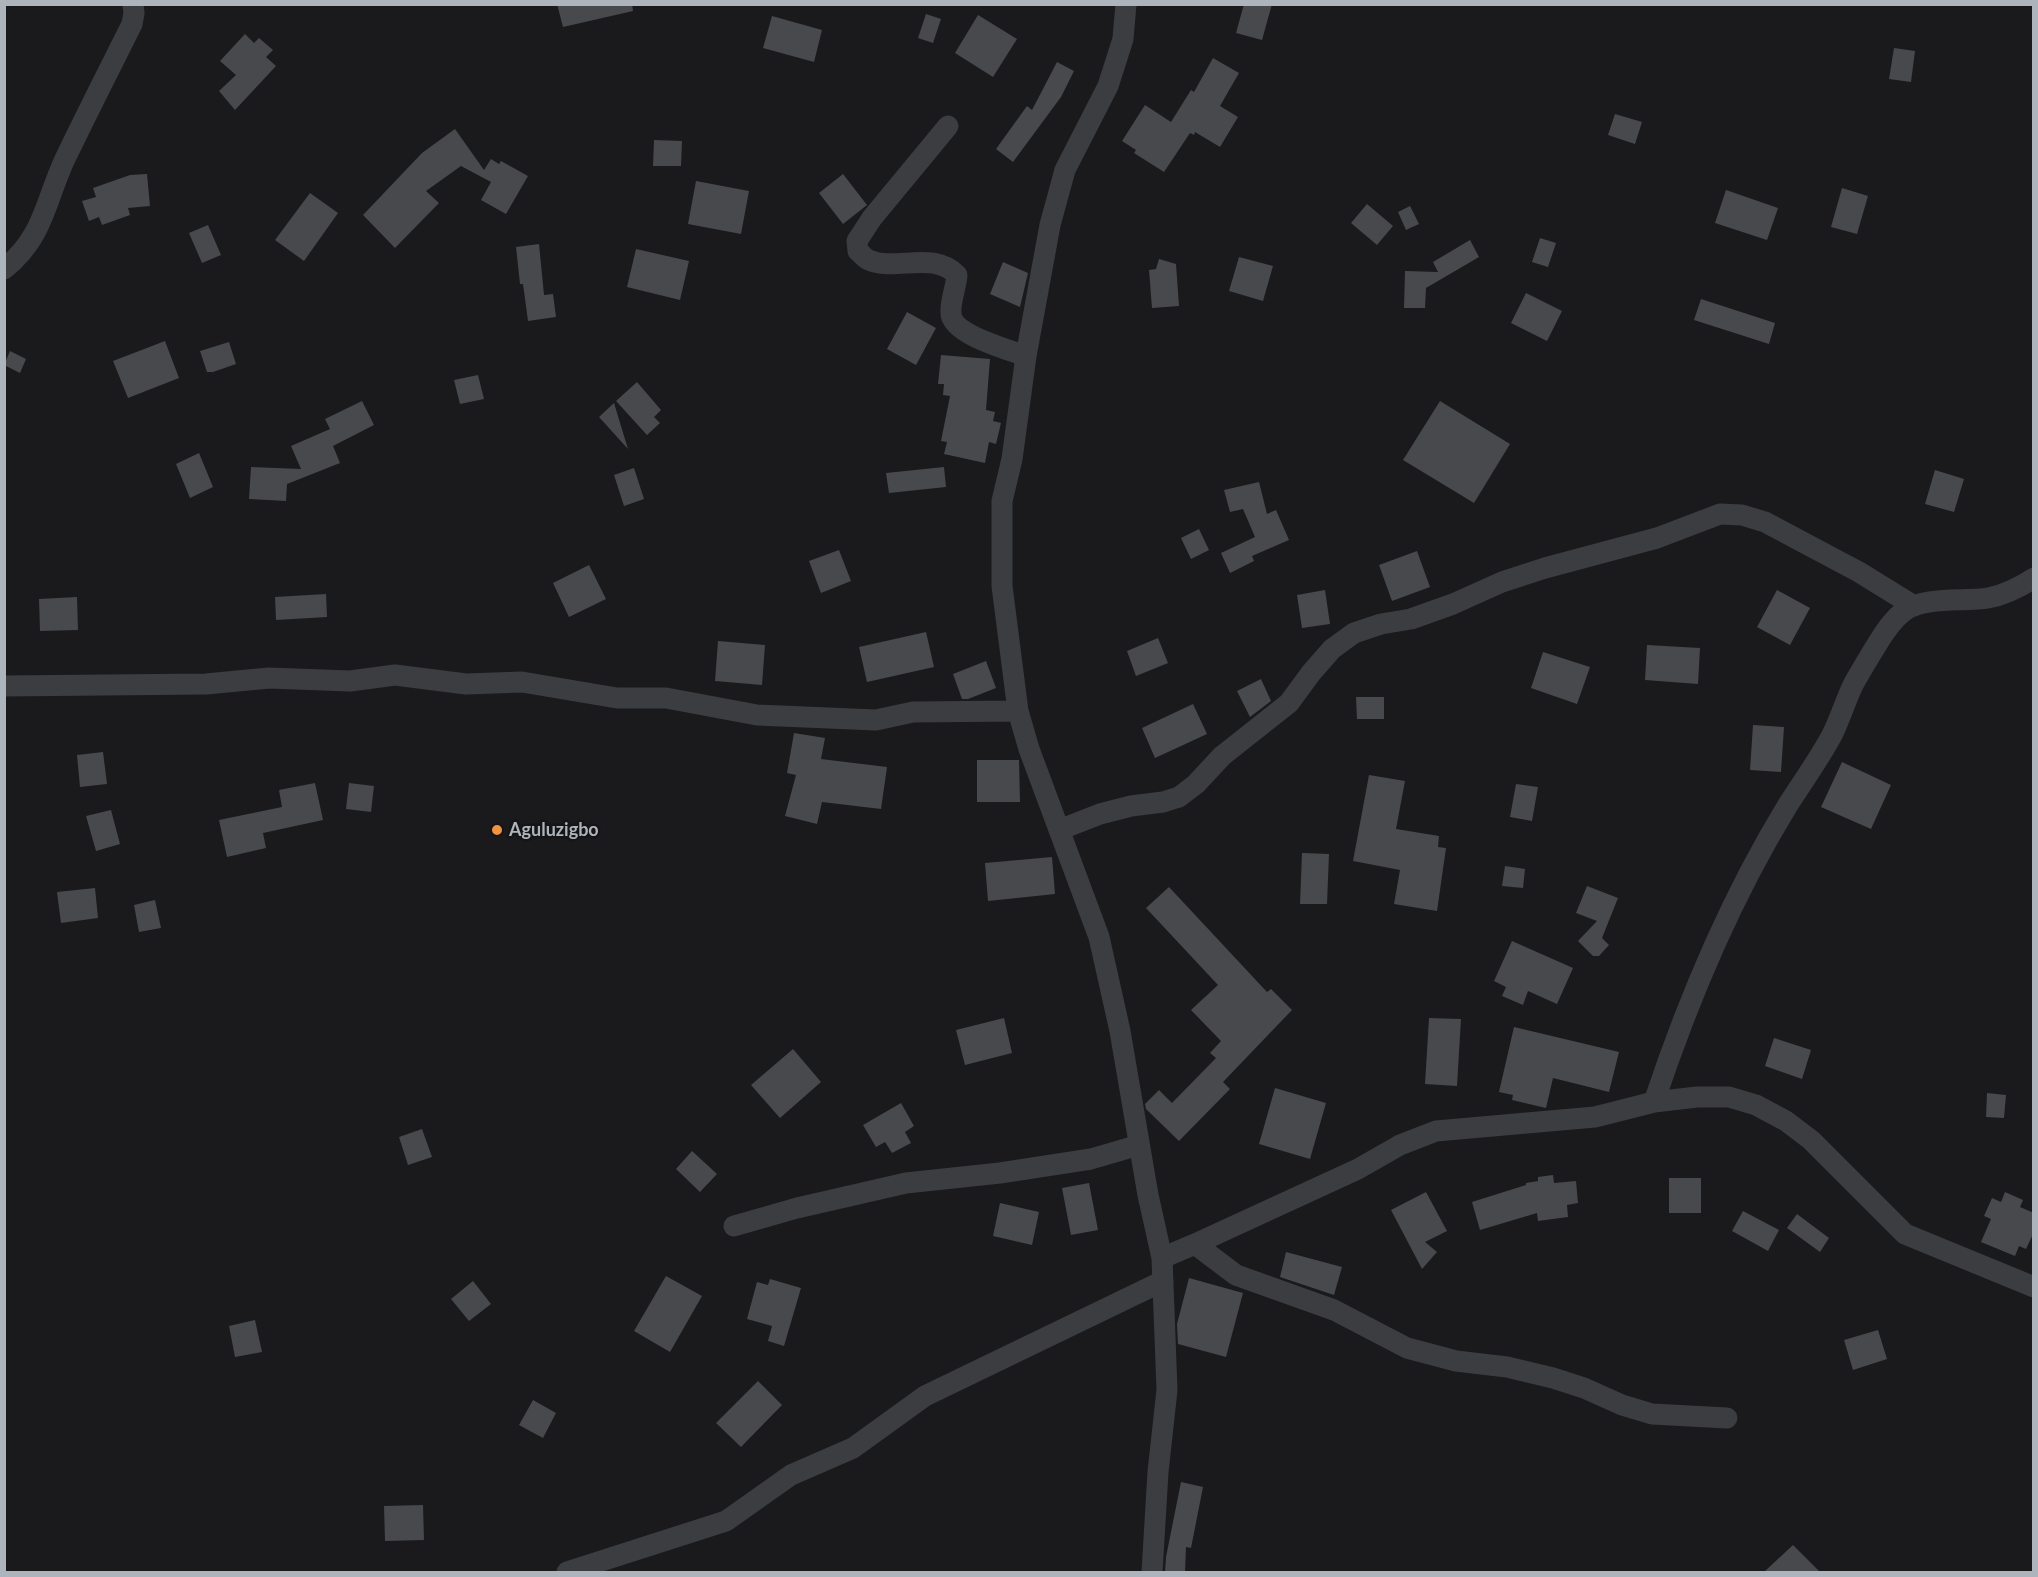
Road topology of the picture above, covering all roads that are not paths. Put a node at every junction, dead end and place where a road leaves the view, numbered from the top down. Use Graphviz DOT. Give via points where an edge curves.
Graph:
graph roads {
  1 [pos="133,4"];
  2 [pos="1126,4"];
  3 [pos="948,126"];
  4 [pos="4,269"];
  5 [pos="1026,356"];
  6 [pos="2034,578"];
  7 [pos="1914,606"];
  8 [pos="4,686"];
  9 [pos="1018,711"];
  10 [pos="1059,830"];
  11 [pos="1654,1102"];
  12 [pos="1139,1145"];
  13 [pos="734,1226"];
  14 [pos="1195,1244"];
  15 [pos="1161,1258"];
  16 [pos="1163,1281"];
  17 [pos="2034,1287"];
  18 [pos="1727,1418"];
  19 [pos="567,1572"];
  20 [pos="1152,1572"];
  1 -- 4 [label="street" via="132,24 63,165 41,221 20,256"];
  2 -- 5 [label="street" via="1123,39 1108,86 1065,170 1050,225"];
  3 -- 5 [label="street" via="872,218 857,241 858,250 868,260 926,263 950,269 957,275 950,315 956,325 980,339"];
  5 -- 9 [label="street" via="1012,459 1002,501 1002,586"];
  6 -- 7 [label="street" via="1987,598"];
  7 -- 10 [label="street" via="1764,522 1720,514 1658,538 1502,582 1411,619 1354,633 1332,650 1289,703 1222,756 1179,797 1100,814"];
  7 -- 11 [label="street" via="1886,629 1854,685 1833,734 1786,807 1740,891 1700,977"];
  8 -- 9 [label="street" via="206,684 269,678 350,681 395,675 466,684 522,682 618,698 666,698 757,715 876,720 913,712"];
  9 -- 10 [label="street"];
  10 -- 12 [label="street" via="1099,937"];
  11 -- 14 [label="street" via="1595,1117 1436,1131"];
  11 -- 17 [label="street" via="1729,1097 1756,1106 1786,1121 1811,1140 1905,1234"];
  12 -- 13 [label="street" via="1091,1159 894,1186"];
  12 -- 15 [label="street"];
  14 -- 15 [label="street"];
  14 -- 18 [label="street" via="1236,1275 1334,1310 1407,1348 1553,1378 1652,1414"];
  15 -- 16 [label="street"];
  16 -- 19 [label="street" via="925,1396 853,1448 791,1475 726,1521"];
  16 -- 20 [label="street" via="1167,1390"];
}
